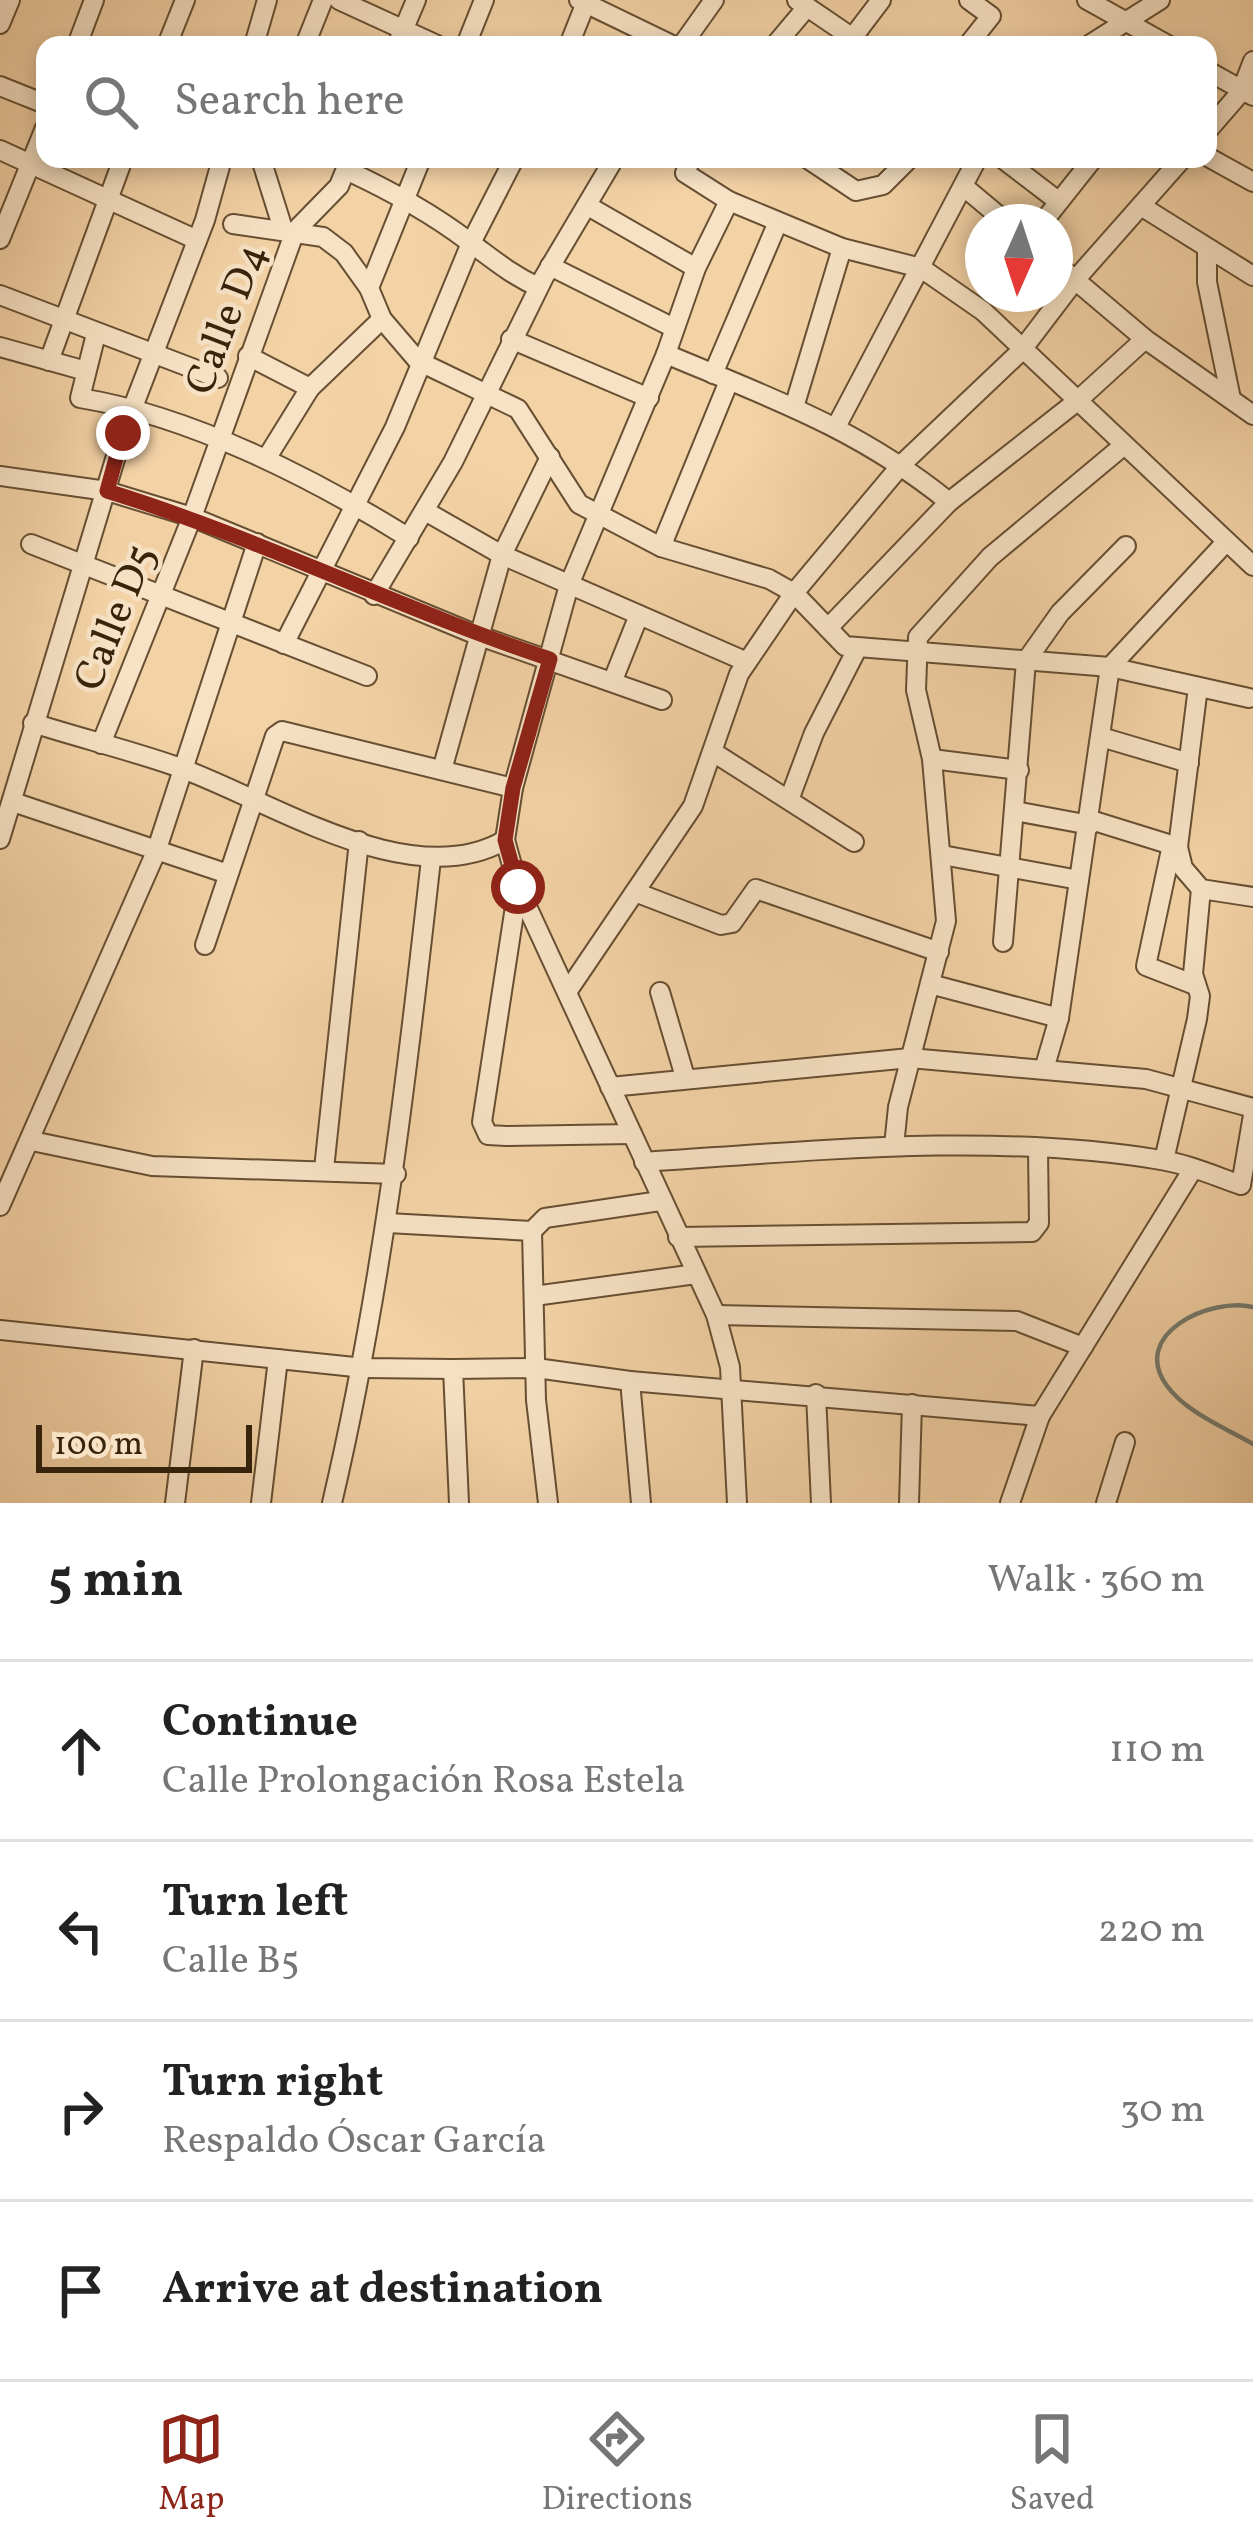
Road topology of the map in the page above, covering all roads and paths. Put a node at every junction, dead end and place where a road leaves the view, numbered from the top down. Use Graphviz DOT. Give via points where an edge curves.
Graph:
graph roads {
  1 [pos="10,0"];
  2 [pos="94,0"];
  3 [pos="185,0"];
  4 [pos="267,0"];
  5 [pos="323,0"];
  6 [pos="339,0"];
  7 [pos="416,0"];
  8 [pos="484,0"];
  9 [pos="714,0"];
  10 [pos="881,0"];
  11 [pos="969,0"];
  12 [pos="1087,0"];
  13 [pos="1160,0"];
  14 [pos="584,1"];
  15 [pos="802,3"];
  16 [pos="1127,21"];
  17 [pos="0,25"];
  18 [pos="80,36"];
  19 [pos="171,36"];
  20 [pos="257,36"];
  21 [pos="309,36"];
  22 [pos="398,36"];
  23 [pos="400,36"];
  24 [pos="470,36"];
  25 [pos="571,36"];
  26 [pos="654,36"];
  27 [pos="688,36"];
  28 [pos="781,36"];
  29 [pos="851,36"];
  30 [pos="861,36"];
  31 [pos="975,36"];
  32 [pos="1103,36"];
  33 [pos="1153,36"];
  34 [pos="1253,61"];
  35 [pos="1217,76"];
  36 [pos="0,86"];
  37 [pos="1247,94"];
  38 [pos="36,100"];
  39 [pos="1217,122"];
  40 [pos="0,150"];
  41 [pos="36,150"];
  42 [pos="1217,162"];
  43 [pos="30,164"];
  44 [pos="36,167"];
  45 [pos="39,168"];
  46 [pos="119,168"];
  47 [pos="219,168"];
  48 [pos="265,168"];
  49 [pos="346,168"];
  50 [pos="355,168"];
  51 [pos="417,168"];
  52 [pos="509,168"];
  53 [pos="609,168"];
  54 [pos="687,168"];
  55 [pos="822,168"];
  56 [pos="899,168"];
  57 [pos="972,168"];
  58 [pos="1015,168"];
  59 [pos="1086,168"];
  60 [pos="1174,168"];
  61 [pos="1253,182"];
  62 [pos="963,186"];
  63 [pos="405,198"];
  64 [pos="107,199"];
  65 [pos="1058,201"];
  66 [pos="729,202"];
  67 [pos="984,204"];
  68 [pos="1056,204"];
  69 [pos="588,206"];
  70 [pos="1141,206"];
  71 [pos="778,222"];
  72 [pos="233,224"];
  73 [pos="289,230"];
  74 [pos="0,239"];
  75 [pos="197,240"];
  76 [pos="471,243"];
  77 [pos="842,248"];
  78 [pos="1207,251"];
  79 [pos="550,266"];
  80 [pos="696,268"];
  81 [pos="921,268"];
  82 [pos="1253,276"];
  83 [pos="1075,280"];
  84 [pos="538,287"];
  85 [pos="369,288"];
  86 [pos="0,295"];
  87 [pos="382,319"];
  88 [pos="63,323"];
  89 [pos="674,328"];
  90 [pos="95,334"];
  91 [pos="1144,339"];
  92 [pos="512,340"];
  93 [pos="0,347"];
  94 [pos="1021,351"];
  95 [pos="666,354"];
  96 [pos="154,355"];
  97 [pos="248,356"];
  98 [pos="49,361"];
  99 [pos="418,362"];
  100 [pos="86,371"];
  101 [pos="218,378"];
  102 [pos="721,378"];
  103 [pos="310,388"];
  104 [pos="485,391"];
  105 [pos="649,398"];
  106 [pos="1231,399"];
  107 [pos="1076,402"];
  108 [pos="795,404"];
  109 [pos="134,407"];
  110 [pos="1253,415"];
  111 [pos="837,425"];
  112 [pos="217,439"];
  113 [pos="1124,446"];
  114 [pos="550,457"];
  115 [pos="266,459"];
  116 [pos="902,464"];
  117 [pos="0,476"];
  118 [pos="107,491"];
  119 [pos="352,502"];
  120 [pos="949,502"];
  121 [pos="424,511"];
  122 [pos="192,517"];
  123 [pos="600,518"];
  124 [pos="409,538"];
  125 [pos="1226,542"];
  126 [pos="257,543"];
  127 [pos="32,544"];
  128 [pos="1126,546"];
  129 [pos="661,547"];
  130 [pos="502,555"];
  131 [pos="86,566"];
  132 [pos="1253,566"];
  133 [pos="321,569"];
  134 [pos="569,585"];
  135 [pos="794,593"];
  136 [pos="162,594"];
  137 [pos="374,595"];
  138 [pos="639,615"];
  139 [pos="230,623"];
  140 [pos="827,628"];
  141 [pos="477,635"];
  142 [pos="284,644"];
  143 [pos="856,651"];
  144 [pos="915,654"];
  145 [pos="550,659"];
  146 [pos="1026,661"];
  147 [pos="747,662"];
  148 [pos="1110,667"];
  149 [pos="367,676"];
  150 [pos="613,680"];
  151 [pos="1198,687"];
  152 [pos="1252,695"];
  153 [pos="662,700"];
  154 [pos="33,724"];
  155 [pos="1101,737"];
  156 [pos="101,744"];
  157 [pos="713,752"];
  158 [pos="932,759"];
  159 [pos="1189,763"];
  160 [pos="179,767"];
  161 [pos="442,770"];
  162 [pos="1018,770"];
  163 [pos="513,788"];
  164 [pos="789,800"];
  165 [pos="13,802"];
  166 [pos="255,804"];
  167 [pos="1015,811"];
  168 [pos="1090,823"];
  169 [pos="0,839"];
  170 [pos="505,840"];
  171 [pos="359,841"];
  172 [pos="854,842"];
  173 [pos="1175,846"];
  174 [pos="156,852"];
  175 [pos="942,855"];
  176 [pos="431,859"];
  177 [pos="1010,865"];
  178 [pos="228,874"];
  179 [pos="1078,880"];
  180 [pos="518,887"];
  181 [pos="1201,889"];
  182 [pos="635,892"];
  183 [pos="1253,897"];
  184 [pos="1004,942"];
  185 [pos="205,946"];
  186 [pos="939,952"];
  187 [pos="931,984"];
  188 [pos="1195,985"];
  189 [pos="567,992"];
  190 [pos="660,992"];
  191 [pos="1059,1018"];
  192 [pos="910,1058"];
  193 [pos="1045,1066"];
  194 [pos="685,1077"];
  195 [pos="610,1087"];
  196 [pos="1179,1088"];
  197 [pos="1253,1112"];
  198 [pos="632,1134"];
  199 [pos="32,1141"];
  200 [pos="894,1146"];
  201 [pos="1038,1151"];
  202 [pos="1164,1160"];
  203 [pos="644,1162"];
  204 [pos="324,1169"];
  205 [pos="1192,1169"];
  206 [pos="396,1174"];
  207 [pos="660,1201"];
  208 [pos="0,1206"];
  209 [pos="388,1223"];
  210 [pos="532,1232"];
  211 [pos="678,1237"];
  212 [pos="696,1274"];
  213 [pos="534,1295"];
  214 [pos="716,1315"];
  215 [pos="0,1330"];
  216 [pos="1083,1347"];
  217 [pos="194,1349"];
  218 [pos="278,1359"];
  219 [pos="364,1368"];
  220 [pos="536,1368"];
  221 [pos="453,1369"];
  222 [pos="630,1381"];
  223 [pos="731,1385"];
  224 [pos="816,1394"];
  225 [pos="912,1404"];
  226 [pos="1040,1416"];
  227 [pos="1125,1442"];
  228 [pos="175,1503"];
  229 [pos="261,1503"];
  230 [pos="332,1503"];
  231 [pos="459,1503"];
  232 [pos="548,1503"];
  233 [pos="640,1503"];
  234 [pos="737,1503"];
  235 [pos="821,1503"];
  236 [pos="909,1503"];
  237 [pos="1010,1503"];
  238 [pos="1106,1503"];
  1 -- 17 [label="street"];
  2 -- 18 [label="street"];
  3 -- 19 [label="street"];
  4 -- 20 [label="street"];
  5 -- 21 [label="street"];
  6 -- 22 [label="street"];
  7 -- 23 [label="street"];
  8 -- 24 [label="street"];
  9 -- 27 [label="street"];
  10 -- 30 [label="street"];
  11 -- 31 [label="street" via="991,16"];
  12 -- 16 [label="street"];
  13 -- 16 [label="street"];
  14 -- 25 [label="street"];
  14 -- 26 [label="street"];
  15 -- 28 [label="street"];
  15 -- 29 [label="street"];
  16 -- 32 [label="street"];
  16 -- 33 [label="street"];
  34 -- 37 [label="street"];
  35 -- 37 [label="street"];
  36 -- 38 [label="street"];
  37 -- 39 [label="street"];
  40 -- 43 [label="street"];
  41 -- 43 [label="street"];
  42 -- 61 [label="street"];
  43 -- 44 [label="street"];
  43 -- 74 [label="street"];
  45 -- 64 [label="street"];
  46 -- 64 [label="street"];
  47 -- 75 [label="street"];
  48 -- 73 [label="street"];
  49 -- 73 [label="street, Calle D4" via="338,187"];
  50 -- 63 [label="street"];
  51 -- 63 [label="street"];
  52 -- 76 [label="street"];
  53 -- 69 [label="street"];
  54 -- 66 [label="street"];
  55 -- 56 [label="street" via="856,191 883,185"];
  57 -- 62 [label="street"];
  58 -- 65 [label="street"];
  59 -- 65 [label="street"];
  60 -- 70 [label="street"];
  62 -- 67 [label="street"];
  62 -- 81 [label="street"];
  63 -- 76 [label="street"];
  63 -- 85 [label="street"];
  64 -- 75 [label="street"];
  64 -- 88 [label="street"];
  65 -- 68 [label="street"];
  66 -- 71 [label="street"];
  66 -- 80 [label="street"];
  69 -- 79 [label="street"];
  69 -- 80 [label="street"];
  70 -- 78 [label="street"];
  70 -- 83 [label="street"];
  71 -- 77 [label="street"];
  71 -- 102 [label="street"];
  72 -- 73 [label="street"];
  73 -- 85 [label="street" via="322,237"];
  73 -- 97 [label="street, Calle D4"];
  75 -- 96 [label="street"];
  76 -- 84 [label="street" via="500,270"];
  76 -- 99 [label="street"];
  77 -- 81 [label="street"];
  77 -- 108 [label="street"];
  78 -- 82 [label="street"];
  78 -- 106 [label="street"];
  79 -- 84 [label="street"];
  79 -- 89 [label="street"];
  80 -- 89 [label="street"];
  81 -- 94 [label="street" via="983,311"];
  81 -- 111 [label="street"];
  83 -- 91 [label="street"];
  83 -- 94 [label="street"];
  84 -- 92 [label="street"];
  85 -- 87 [label="street"];
  86 -- 88 [label="street"];
  87 -- 99 [label="street"];
  87 -- 103 [label="street"];
  88 -- 90 [label="street"];
  88 -- 98 [label="street"];
  89 -- 95 [label="street"];
  90 -- 96 [label="street"];
  90 -- 100 [label="street"];
  91 -- 106 [label="street"];
  91 -- 107 [label="street"];
  92 -- 104 [label="street"];
  92 -- 105 [label="street"];
  93 -- 98 [label="street"];
  94 -- 107 [label="street"];
  94 -- 116 [label="street"];
  95 -- 102 [label="street"];
  95 -- 105 [label="street"];
  96 -- 101 [label="street"];
  96 -- 109 [label="street"];
  97 -- 103 [label="street"];
  97 -- 112 [label="street, Calle D4"];
  98 -- 100 [label="street"];
  99 -- 104 [label="street"];
  99 -- 119 [label="street" via="395,427"];
  100 -- 109 [label="street" via="80,398"];
  102 -- 108 [label="street"];
  102 -- 129 [label="street"];
  103 -- 115 [label="street"];
  104 -- 114 [label="street" via="518,409"];
  104 -- 121 [label="street"];
  105 -- 123 [label="street"];
  106 -- 110 [label="street"];
  107 -- 113 [label="street"];
  107 -- 120 [label="street"];
  108 -- 111 [label="street"];
  109 -- 112 [label="street"];
  109 -- 118 [label="street"];
  111 -- 116 [label="street"];
  112 -- 115 [label="street"];
  112 -- 122 [label="street, Calle D4"];
  113 -- 125 [label="street"];
  113 -- 144 [label="street" via="990,557 926,625"];
  114 -- 123 [label="street" via="579,504"];
  114 -- 130 [label="street"];
  115 -- 119 [label="street"];
  116 -- 120 [label="street"];
  116 -- 135 [label="street"];
  117 -- 118 [label="street"];
  118 -- 122 [label="street"];
  118 -- 131 [label="street"];
  119 -- 124 [label="street"];
  119 -- 133 [label="street"];
  120 -- 140 [label="street"];
  121 -- 124 [label="street"];
  121 -- 130 [label="street"];
  122 -- 126 [label="street"];
  122 -- 136 [label="street, Calle D5"];
  123 -- 129 [label="street"];
  123 -- 134 [label="street"];
  124 -- 137 [label="street"];
  125 -- 132 [label="street"];
  125 -- 148 [label="street"];
  126 -- 133 [label="street"];
  126 -- 139 [label="street"];
  127 -- 131 [label="street"];
  128 -- 146 [label="street"];
  129 -- 135 [label="street"];
  130 -- 134 [label="street"];
  130 -- 141 [label="street"];
  131 -- 136 [label="street"];
  131 -- 154 [label="street"];
  133 -- 137 [label="street"];
  133 -- 142 [label="street"];
  134 -- 138 [label="street"];
  134 -- 145 [label="street"];
  135 -- 140 [label="street"];
  135 -- 147 [label="street"];
  136 -- 139 [label="street"];
  136 -- 156 [label="street, Calle D5"];
  137 -- 141 [label="street"];
  138 -- 147 [label="street"];
  138 -- 150 [label="street"];
  139 -- 142 [label="street"];
  139 -- 160 [label="street"];
  140 -- 143 [label="street"];
  141 -- 145 [label="street"];
  141 -- 161 [label="street"];
  142 -- 149 [label="street"];
  143 -- 144 [label="street"];
  143 -- 164 [label="street"];
  144 -- 146 [label="street"];
  144 -- 158 [label="street"];
  145 -- 150 [label="street"];
  145 -- 163 [label="street"];
  146 -- 148 [label="street"];
  146 -- 162 [label="street"];
  147 -- 157 [label="street"];
  148 -- 151 [label="street"];
  148 -- 155 [label="street"];
  150 -- 153 [label="street"];
  151 -- 152 [label="street"];
  151 -- 159 [label="street"];
  154 -- 156 [label="street"];
  154 -- 165 [label="street"];
  155 -- 159 [label="street"];
  155 -- 168 [label="street"];
  156 -- 160 [label="street"];
  157 -- 164 [label="street"];
  157 -- 182 [label="street" via="693,806"];
  158 -- 162 [label="street"];
  158 -- 175 [label="street"];
  159 -- 173 [label="street"];
  160 -- 166 [label="street"];
  160 -- 174 [label="street"];
  161 -- 163 [label="street"];
  161 -- 166 [label="street" via="282,731"];
  162 -- 167 [label="street"];
  163 -- 170 [label="street"];
  164 -- 172 [label="street"];
  165 -- 169 [label="street"];
  165 -- 174 [label="street"];
  166 -- 171 [label="street"];
  166 -- 178 [label="street"];
  167 -- 168 [label="street"];
  167 -- 177 [label="street"];
  168 -- 173 [label="street"];
  168 -- 179 [label="street"];
  170 -- 176 [label="street" via="485,852"];
  170 -- 180 [label="street"];
  171 -- 176 [label="street"];
  171 -- 204 [label="street"];
  173 -- 181 [label="street"];
  173 -- 188 [label="street" via="1146,966"];
  174 -- 178 [label="street"];
  174 -- 199 [label="street"];
  175 -- 177 [label="street"];
  175 -- 186 [label="street" via="946,921"];
  176 -- 206 [label="street"];
  177 -- 179 [label="street"];
  177 -- 184 [label="street"];
  178 -- 185 [label="street"];
  179 -- 191 [label="street"];
  180 -- 189 [label="street"];
  180 -- 198 [label="street" via="482,1122 488,1135"];
  181 -- 183 [label="street"];
  181 -- 188 [label="street"];
  182 -- 186 [label="street" via="721,925 732,923 756,889"];
  182 -- 189 [label="street"];
  186 -- 187 [label="street"];
  187 -- 191 [label="street"];
  187 -- 192 [label="street"];
  188 -- 196 [label="street" via="1196,1019"];
  189 -- 195 [label="street"];
  190 -- 194 [label="street"];
  191 -- 193 [label="street"];
  192 -- 193 [label="street"];
  192 -- 194 [label="street"];
  192 -- 200 [label="street"];
  193 -- 196 [label="street"];
  194 -- 195 [label="street"];
  195 -- 198 [label="street"];
  196 -- 197 [label="street"];
  196 -- 202 [label="street"];
  197 -- 205 [label="street" via="1241,1185"];
  198 -- 203 [label="street"];
  199 -- 204 [label="street" via="152,1166"];
  199 -- 208 [label="street"];
  200 -- 201 [label="street"];
  200 -- 203 [label="street"];
  201 -- 202 [label="street"];
  201 -- 211 [label="street" via="1039,1223 1032,1232"];
  202 -- 205 [label="street"];
  203 -- 207 [label="street"];
  204 -- 206 [label="street"];
  205 -- 216 [label="street"];
  206 -- 209 [label="street"];
  207 -- 210 [label="street" via="545,1218"];
  207 -- 211 [label="street"];
  209 -- 210 [label="street"];
  209 -- 219 [label="street"];
  210 -- 213 [label="street"];
  211 -- 212 [label="street"];
  212 -- 213 [label="street"];
  212 -- 214 [label="street"];
  213 -- 220 [label="street"];
  214 -- 216 [label="street" via="1017,1321"];
  214 -- 223 [label="street"];
  215 -- 217 [label="street"];
  216 -- 226 [label="street"];
  217 -- 218 [label="street"];
  217 -- 228 [label="street"];
  218 -- 219 [label="street"];
  218 -- 229 [label="street"];
  219 -- 221 [label="street"];
  219 -- 230 [label="street"];
  220 -- 221 [label="street"];
  220 -- 222 [label="street"];
  220 -- 232 [label="street"];
  221 -- 231 [label="street"];
  222 -- 223 [label="street"];
  222 -- 233 [label="street"];
  223 -- 224 [label="street"];
  223 -- 234 [label="street"];
  224 -- 225 [label="street"];
  224 -- 235 [label="street"];
  225 -- 226 [label="street"];
  225 -- 236 [label="street"];
  226 -- 237 [label="street"];
  227 -- 238 [label="street"];
}
